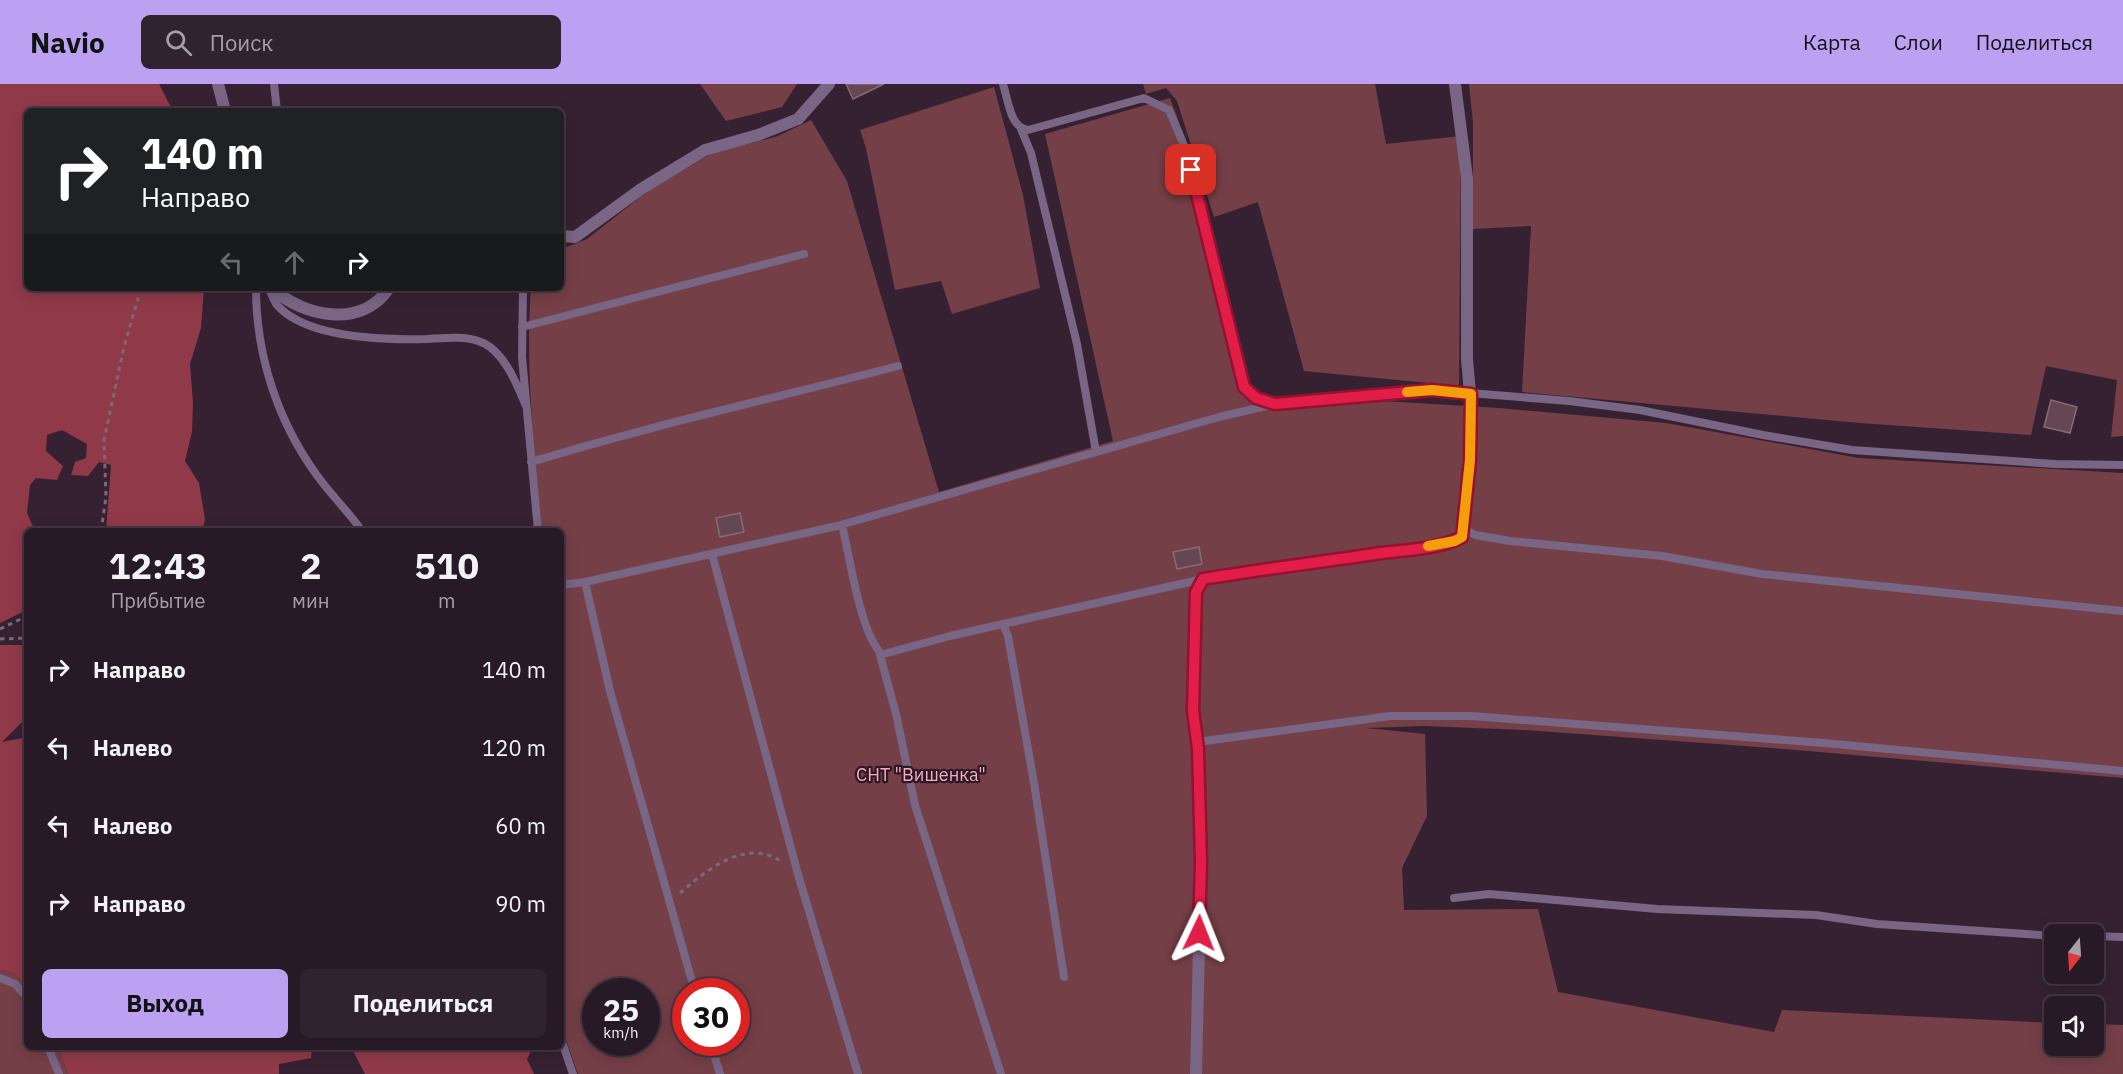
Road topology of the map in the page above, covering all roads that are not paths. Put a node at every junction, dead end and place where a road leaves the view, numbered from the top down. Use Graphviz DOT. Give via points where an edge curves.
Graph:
graph roads {
  1 [pos="218,84"];
  2 [pos="274,84"];
  3 [pos="829,84"];
  4 [pos="1003,84"];
  5 [pos="1455,84"];
  6 [pos="224,108"];
  7 [pos="277,108"];
  8 [pos="1021,129"];
  9 [pos="564,236"];
  10 [pos="575,237"];
  11 [pos="564,240"];
  12 [pos="804,254"];
  13 [pos="256,291"];
  14 [pos="271,291"];
  15 [pos="274,291"];
  16 [pos="387,291"];
  17 [pos="524,291"];
  18 [pos="522,327"];
  19 [pos="898,366"];
  20 [pos="1471,394"];
  21 [pos="1275,404"];
  22 [pos="526,406"];
  23 [pos="1096,452"];
  24 [pos="531,462"];
  25 [pos="2123,465"];
  26 [pos="842,525"];
  27 [pos="360,528"];
  28 [pos="538,528"];
  29 [pos="1464,529"];
  30 [pos="712,554"];
  31 [pos="1203,579"];
  32 [pos="585,582"];
  33 [pos="564,585"];
  34 [pos="2123,611"];
  35 [pos="1003,624"];
  36 [pos="880,656"];
  37 [pos="1197,742"];
  38 [pos="2123,771"];
  39 [pos="1454,898"];
  40 [pos="2044,935"];
  41 [pos="2104,936"];
  42 [pos="2123,937"];
  43 [pos="1064,977"];
  44 [pos="0,978"];
  45 [pos="690,978"];
  46 [pos="24,994"];
  47 [pos="564,1048"];
  48 [pos="49,1050"];
  49 [pos="714,1056"];
  50 [pos="59,1074"];
  51 [pos="573,1074"];
  52 [pos="720,1074"];
  53 [pos="858,1074"];
  54 [pos="1001,1074"];
  55 [pos="1196,1074"];
  1 -- 6 [label="street"];
  2 -- 7 [label="lane"];
  3 -- 10 [label="street" via="798,119 705,150 641,189"];
  4 -- 8 [label="lane" via="1016,125"];
  5 -- 20 [label="street" via="1467,178 1467,359"];
  8 -- 21 [label="lane" via="1144,98 1169,110 1186,150 1244,387 1256,398"];
  8 -- 23 [label="lane" via="1031,153 1077,344"];
  9 -- 10 [label="street"];
  10 -- 11 [label="lane"];
  12 -- 18 [label="lane"];
  13 -- 27 [label="lane" via="260,344 290,433 315,473"];
  14 -- 22 [label="lane" via="277,304 292,316 319,329 376,338 462,338 489,346 512,376"];
  15 -- 16 [label="street" via="284,300 322,314 372,306"];
  17 -- 18 [label="lane"];
  18 -- 22 [label="lane"];
  19 -- 24 [label="lane" via="665,423"];
  20 -- 21 [label="lane" via="1432,390"];
  20 -- 25 [label="lane" via="1640,410 1852,450"];
  20 -- 29 [label="street"];
  21 -- 23 [label="lane"];
  22 -- 24 [label="lane"];
  23 -- 26 [label="lane"];
  24 -- 28 [label="lane"];
  26 -- 30 [label="lane"];
  26 -- 36 [label="lane" via="864,619"];
  29 -- 31 [label="street" via="1462,537 1444,543"];
  29 -- 34 [label="lane" via="1475,535 1662,556 1762,574"];
  30 -- 32 [label="lane"];
  30 -- 53 [label="lane" via="799,878"];
  31 -- 35 [label="lane"];
  31 -- 37 [label="street" via="1196,592 1194,631 1193,710"];
  32 -- 33 [label="lane"];
  32 -- 45 [label="lane" via="610,691"];
  35 -- 36 [label="lane"];
  35 -- 43 [label="lane" via="1030,760"];
  36 -- 54 [label="lane" via="915,805"];
  37 -- 38 [label="lane" via="1390,716 1471,716"];
  37 -- 55 [label="street" via="1201,862"];
  39 -- 40 [label="lane" via="1490,894 1657,909 1816,915 1877,924"];
  41 -- 42 [label="lane"];
  44 -- 46 [label="lane" via="15,984"];
  47 -- 51 [label="lane"];
  48 -- 50 [label="lane"];
  49 -- 52 [label="lane"];
}
